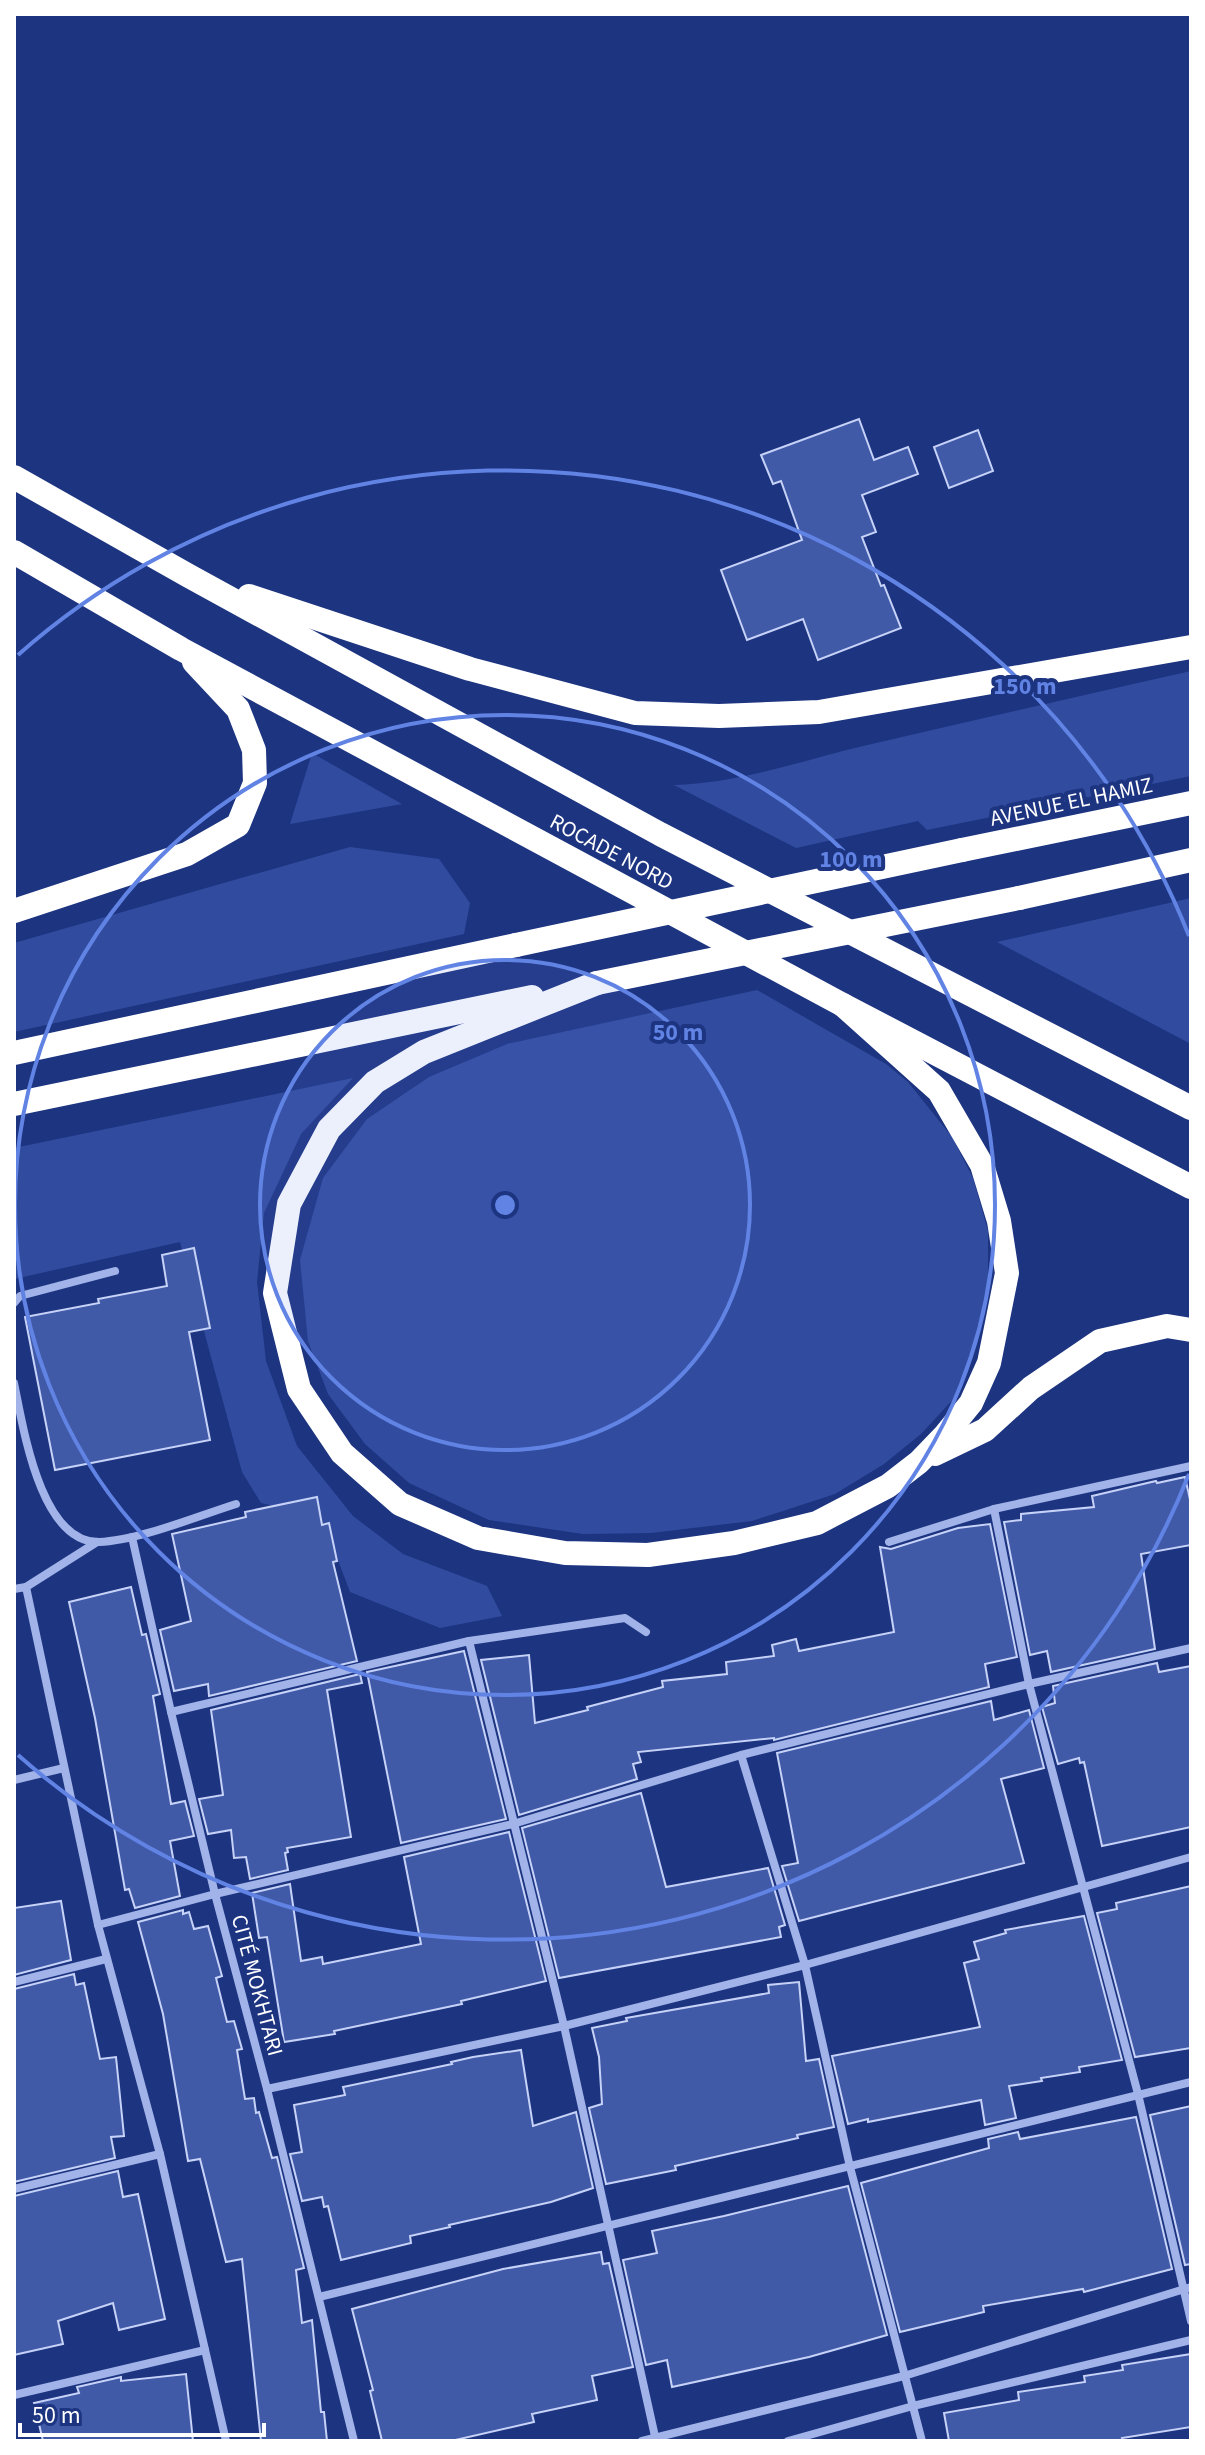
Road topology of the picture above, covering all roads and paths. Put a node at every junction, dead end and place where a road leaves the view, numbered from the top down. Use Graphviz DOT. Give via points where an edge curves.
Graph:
graph roads {
  1 [pos="14,477"];
  2 [pos="14,552"];
  3 [pos="189,576"];
  4 [pos="1191,647"];
  5 [pos="181,649"];
  6 [pos="1191,803"];
  7 [pos="1191,860"];
  8 [pos="14,911"];
  9 [pos="597,983"];
  10 [pos="843,1005"];
  11 [pos="14,1053"];
  12 [pos="14,1104"];
  13 [pos="1191,1108"];
  14 [pos="1168,1176"];
  15 [pos="1191,1187"];
  16 [pos="1191,1203"];
  17 [pos="115,1271"];
  18 [pos="14,1303"];
  19 [pos="1191,1330"];
  20 [pos="14,1383"];
  21 [pos="919,1462"];
  22 [pos="1191,1466"];
  23 [pos="236,1504"];
  24 [pos="994,1509"];
  25 [pos="132,1537"];
  26 [pos="97,1542"];
  27 [pos="889,1542"];
  28 [pos="26,1587"];
  29 [pos="14,1589"];
  30 [pos="646,1632"];
  31 [pos="469,1641"];
  32 [pos="1191,1648"];
  33 [pos="1029,1684"];
  34 [pos="171,1712"];
  35 [pos="741,1755"];
  36 [pos="64,1768"];
  37 [pos="14,1780"];
  38 [pos="513,1824"];
  39 [pos="1191,1857"];
  40 [pos="1083,1886"];
  41 [pos="215,1894"];
  42 [pos="98,1925"];
  43 [pos="106,1959"];
  44 [pos="805,1965"];
  45 [pos="14,1982"];
  46 [pos="564,2026"];
  47 [pos="1191,2082"];
  48 [pos="267,2089"];
  49 [pos="1138,2094"];
  50 [pos="160,2154"];
  51 [pos="850,2167"];
  52 [pos="14,2189"];
  53 [pos="609,2226"];
  54 [pos="1187,2288"];
  55 [pos="319,2297"];
  56 [pos="1191,2321"];
  57 [pos="1191,2340"];
  58 [pos="205,2350"];
  59 [pos="904,2376"];
  60 [pos="14,2395"];
  61 [pos="913,2406"];
  62 [pos="656,2440"];
  63 [pos="226,2441"];
  64 [pos="354,2441"];
  65 [pos="642,2441"];
  66 [pos="788,2441"];
  67 [pos="922,2441"];
  1 -- 3 [label="highway, ROCADE NORD"];
  2 -- 5 [label="highway, ROCADE NORD"];
  3 -- 4 [label="highway" via="470,669 635,713 819,712"];
  3 -- 13 [label="highway, ROCADE NORD" via="660,834"];
  5 -- 8 [label="highway" via="238,709 254,750 255,783 238,825 187,854"];
  5 -- 10 [label="highway, ROCADE NORD"];
  6 -- 11 [label="highway, AVENUE EL HAMIZ, bridge"];
  7 -- 9 [label="highway, bridge"];
  9 -- 12 [label="highway"];
  9 -- 21 [label="highway" via="424,1052 375,1082 329,1129 289,1204 275,1293 299,1389 342,1453 400,1504 478,1538 565,1553 648,1555 734,1543 817,1523 888,1486"];
  10 -- 14 [label="highway, ROCADE NORD"];
  10 -- 21 [label="highway" via="939,1091 982,1165 999,1221 1007,1273 989,1363 971,1403"];
  14 -- 15 [label="highway, ROCADE NORD"];
  14 -- 16 [label="highway"];
  17 -- 18 [label="street" via="20,1296"];
  19 -- 21 [label="highway" via="1167,1326 1100,1341 1031,1388 985,1430"];
  20 -- 26 [label="street" via="42,1491 76,1538"];
  22 -- 24 [label="street"];
  23 -- 25 [label="street"];
  24 -- 27 [label="street"];
  24 -- 33 [label="street"];
  25 -- 26 [label="street"];
  25 -- 34 [label="street, CITÉ MOKHTARI"];
  26 -- 28 [label="street"];
  28 -- 29 [label="street"];
  28 -- 36 [label="street"];
  30 -- 31 [label="street" via="625,1618"];
  31 -- 34 [label="street"];
  31 -- 38 [label="street"];
  32 -- 33 [label="street"];
  33 -- 35 [label="street"];
  33 -- 40 [label="street"];
  34 -- 41 [label="street, CITÉ MOKHTARI"];
  35 -- 38 [label="street"];
  35 -- 44 [label="street"];
  36 -- 37 [label="street"];
  36 -- 42 [label="street"];
  38 -- 41 [label="street"];
  38 -- 46 [label="street"];
  39 -- 40 [label="street"];
  40 -- 44 [label="street"];
  40 -- 49 [label="street"];
  41 -- 42 [label="street"];
  41 -- 48 [label="street, CITÉ MOKHTARI"];
  42 -- 43 [label="street"];
  43 -- 45 [label="street"];
  43 -- 50 [label="street"];
  44 -- 46 [label="street"];
  44 -- 51 [label="street"];
  46 -- 48 [label="street"];
  46 -- 53 [label="street"];
  47 -- 49 [label="street"];
  48 -- 55 [label="street, CITÉ MOKHTARI"];
  49 -- 51 [label="street"];
  49 -- 54 [label="street"];
  50 -- 52 [label="street"];
  50 -- 58 [label="street"];
  51 -- 53 [label="street"];
  51 -- 59 [label="street"];
  53 -- 55 [label="street"];
  53 -- 62 [label="street"];
  54 -- 56 [label="street"];
  54 -- 59 [label="street"];
  55 -- 64 [label="street, CITÉ MOKHTARI"];
  57 -- 61 [label="street"];
  58 -- 60 [label="street"];
  58 -- 63 [label="street"];
  59 -- 61 [label="street"];
  59 -- 62 [label="street"];
  61 -- 66 [label="street"];
  61 -- 67 [label="street"];
  62 -- 65 [label="street"];
}
